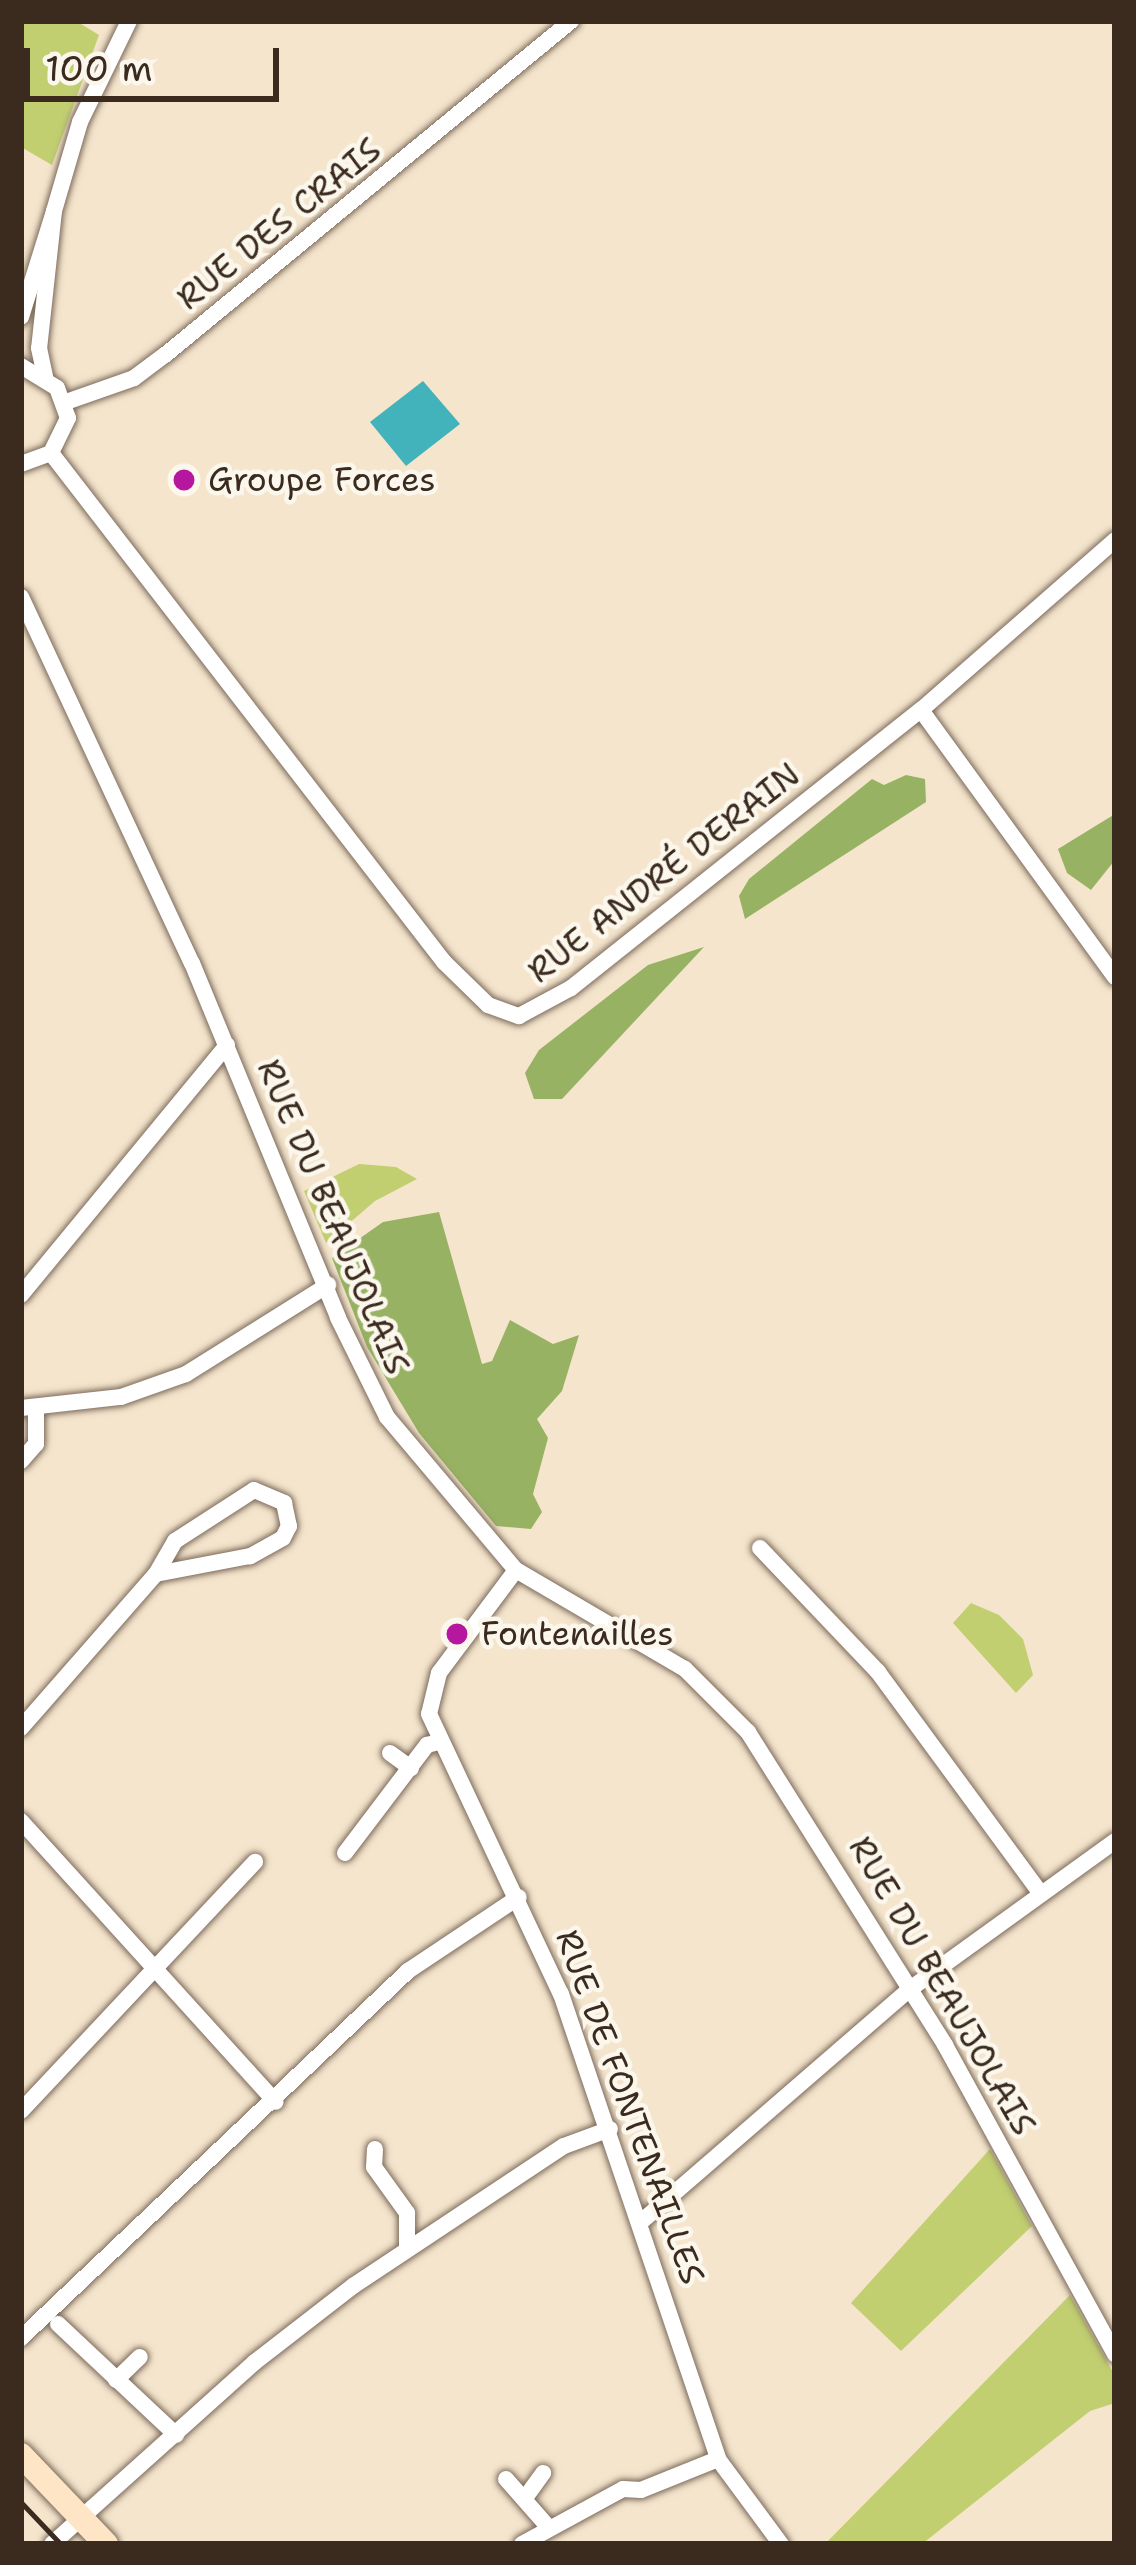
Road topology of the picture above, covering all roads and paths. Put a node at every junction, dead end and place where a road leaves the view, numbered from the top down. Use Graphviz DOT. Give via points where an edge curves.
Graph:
graph roads {
  1 [pos="129,21"];
  2 [pos="571,21"];
  3 [pos="54,212"];
  4 [pos="21,317"];
  5 [pos="21,366"];
  6 [pos="45,377"];
  7 [pos="66,402"];
  8 [pos="51,453"];
  9 [pos="21,464"];
  10 [pos="1115,540"];
  11 [pos="21,597"];
  12 [pos="921,710"];
  13 [pos="1115,977"];
  14 [pos="226,1045"];
  15 [pos="328,1285"];
  16 [pos="21,1295"];
  17 [pos="29,1408"];
  18 [pos="21,1461"];
  19 [pos="760,1548"];
  20 [pos="516,1570"];
  21 [pos="156,1574"];
  22 [pos="21,1728"];
  23 [pos="439,1742"];
  24 [pos="390,1754"];
  25 [pos="412,1768"];
  26 [pos="21,1821"];
  27 [pos="1115,1841"];
  28 [pos="345,1853"];
  29 [pos="255,1862"];
  30 [pos="1041,1894"];
  31 [pos="519,1897"];
  32 [pos="155,1969"];
  33 [pos="910,1989"];
  34 [pos="276,2102"];
  35 [pos="21,2111"];
  36 [pos="610,2129"];
  37 [pos="375,2149"];
  38 [pos="642,2221"];
  39 [pos="407,2248"];
  40 [pos="58,2324"];
  41 [pos="21,2338"];
  42 [pos="1115,2354"];
  43 [pos="140,2357"];
  44 [pos="116,2380"];
  45 [pos="176,2434"];
  46 [pos="21,2455"];
  47 [pos="718,2459"];
  48 [pos="543,2473"];
  49 [pos="506,2479"];
  50 [pos="525,2498"];
  51 [pos="82,2518"];
  52 [pos="549,2528"];
  53 [pos="52,2544"];
  54 [pos="106,2544"];
  55 [pos="523,2544"];
  56 [pos="781,2544"];
  1 -- 3 [label="street" via="80,122"];
  2 -- 7 [label="street, RUE DES CRAIS" via="165,356 134,378"];
  3 -- 4 [label="street"];
  3 -- 6 [label="street" via="39,347"];
  5 -- 6 [label="street"];
  6 -- 7 [label="street"];
  7 -- 8 [label="street" via="66,428"];
  8 -- 9 [label="street"];
  8 -- 12 [label="street, RUE ANDRÉ DERAIN" via="444,962 506,1015 541,1008 571,988"];
  10 -- 12 [label="street, RUE ANDRÉ DERAIN"];
  11 -- 14 [label="street, RUE DU BEAUJOLAIS"];
  12 -- 13 [label="street"];
  14 -- 15 [label="street, RUE DU BEAUJOLAIS"];
  14 -- 16 [label="street"];
  15 -- 17 [label="street" via="186,1374 121,1397"];
  15 -- 20 [label="street, RUE DU BEAUJOLAIS" via="387,1417"];
  17 -- 18 [label="street" via="36,1444"];
  19 -- 30 [label="street" via="893,1690"];
  20 -- 23 [label="street, RUE DE FONTENAILLES" via="439,1673 428,1701"];
  20 -- 33 [label="street, RUE DU BEAUJOLAIS" via="590,1608 722,1701 772,1763"];
  21 -- 21 [label="street" via="175,1540 236,1497 265,1491 284,1503 289,1526 269,1548"];
  21 -- 22 [label="street"];
  23 -- 25 [label="street" via="427,1745"];
  23 -- 31 [label="street, RUE DE FONTENAILLES"];
  24 -- 25 [label="street"];
  25 -- 28 [label="street"];
  26 -- 32 [label="street"];
  27 -- 30 [label="street"];
  29 -- 32 [label="street"];
  30 -- 33 [label="street"];
  31 -- 34 [label="street" via="408,1971"];
  31 -- 36 [label="street, RUE DE FONTENAILLES"];
  32 -- 34 [label="street"];
  32 -- 35 [label="street"];
  33 -- 38 [label="street"];
  33 -- 42 [label="street, RUE DU BEAUJOLAIS"];
  34 -- 41 [label="street"];
  36 -- 38 [label="street, RUE DE FONTENAILLES"];
  36 -- 39 [label="street" via="564,2146"];
  37 -- 39 [label="street" via="374,2168 407,2213"];
  38 -- 47 [label="street, RUE DE FONTENAILLES"];
  39 -- 45 [label="street" via="255,2362"];
  40 -- 44 [label="street"];
  43 -- 44 [label="street"];
  44 -- 45 [label="street"];
  45 -- 51 [label="street"];
  46 -- 51 [label="main road"];
  47 -- 52 [label="street" via="641,2490 623,2489"];
  47 -- 56 [label="street, RUE DE FONTENAILLES"];
  48 -- 50 [label="street"];
  49 -- 50 [label="street"];
  50 -- 52 [label="street"];
  51 -- 53 [label="street"];
  51 -- 54 [label="main road"];
  52 -- 55 [label="street"];
}
